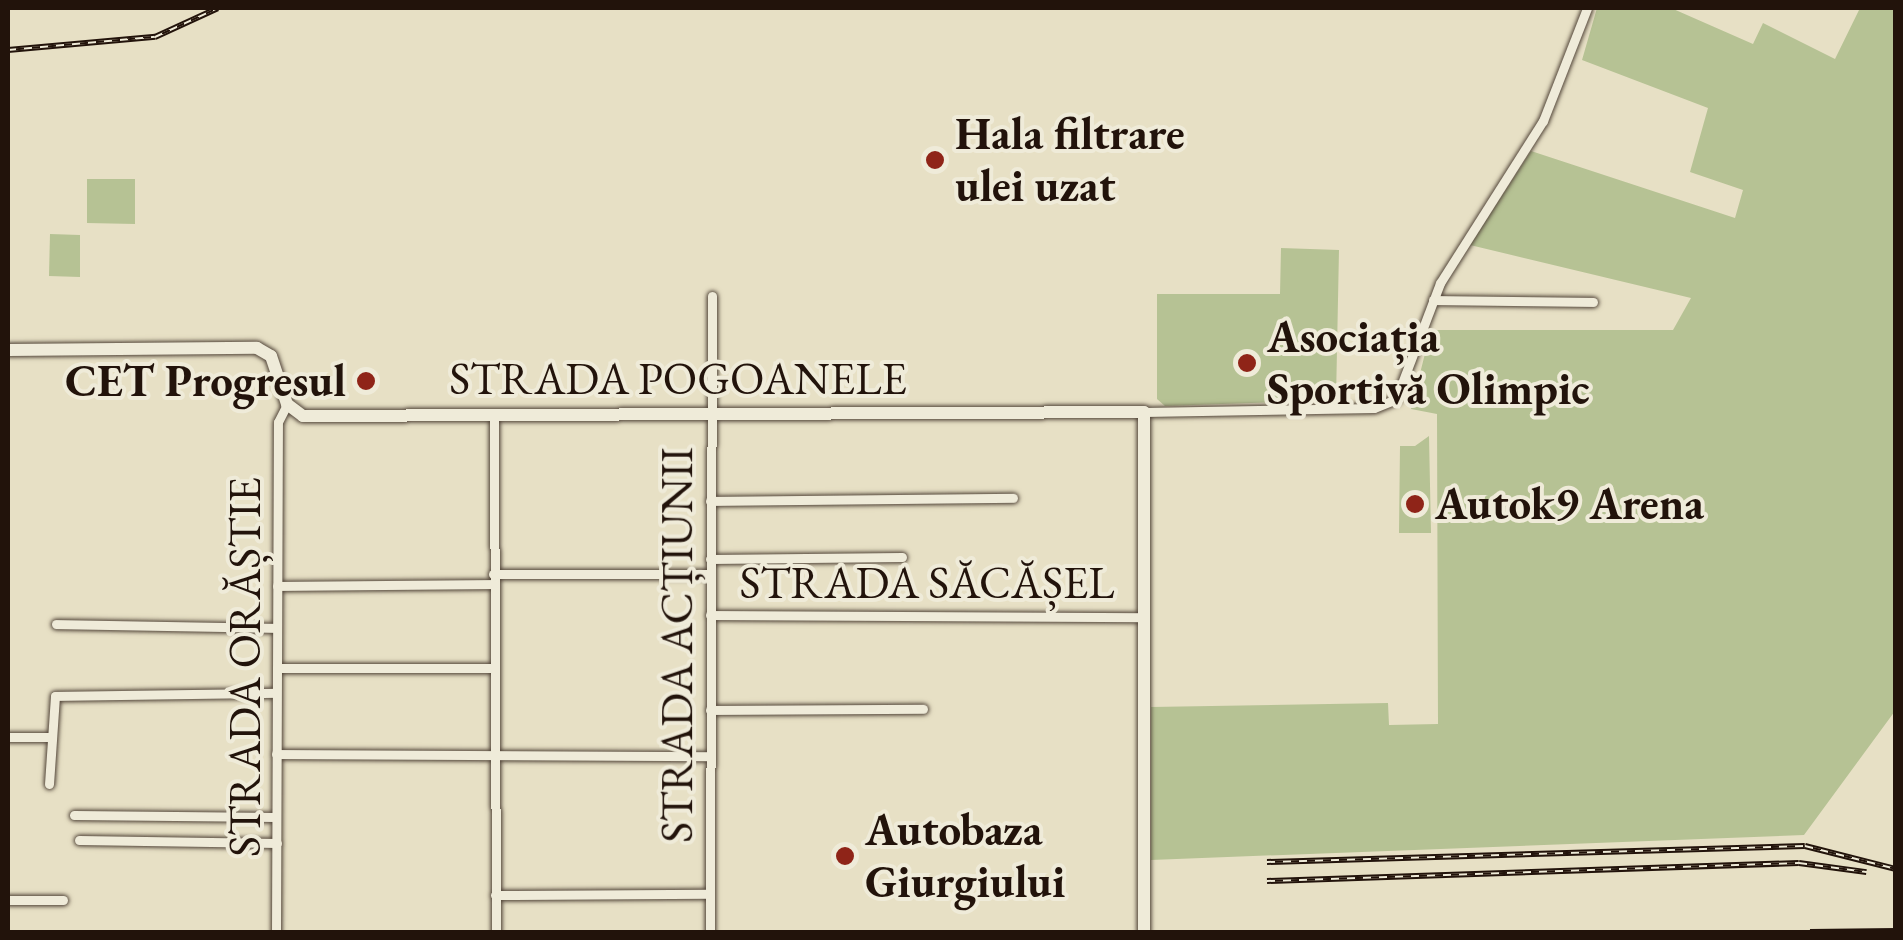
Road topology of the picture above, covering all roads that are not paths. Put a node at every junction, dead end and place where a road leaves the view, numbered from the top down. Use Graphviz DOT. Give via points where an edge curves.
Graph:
graph roads {
  1 [pos="1587,8"];
  2 [pos="712,296"];
  3 [pos="1433,300"];
  4 [pos="1593,302"];
  5 [pos="8,350"];
  6 [pos="287,404"];
  7 [pos="1144,412"];
  8 [pos="494,414"];
  9 [pos="710,416"];
  10 [pos="1013,498"];
  11 [pos="710,501"];
  12 [pos="902,557"];
  13 [pos="710,559"];
  14 [pos="710,574"];
  15 [pos="494,579"];
  16 [pos="277,586"];
  17 [pos="710,615"];
  18 [pos="1144,616"];
  19 [pos="56,624"];
  20 [pos="277,628"];
  21 [pos="276,668"];
  22 [pos="494,668"];
  23 [pos="276,694"];
  24 [pos="710,710"];
  25 [pos="923,710"];
  26 [pos="8,737"];
  27 [pos="50,737"];
  28 [pos="276,754"];
  29 [pos="494,754"];
  30 [pos="710,756"];
  31 [pos="49,784"];
  32 [pos="74,816"];
  33 [pos="276,817"];
  34 [pos="79,840"];
  35 [pos="276,843"];
  36 [pos="710,894"];
  37 [pos="496,895"];
  38 [pos="8,900"];
  39 [pos="64,900"];
  40 [pos="276,932"];
  41 [pos="496,932"];
  42 [pos="710,932"];
  43 [pos="1144,932"];
  1 -- 3 [label="street" via="1543,121"];
  2 -- 9 [label="street, STRADA ACȚIUNII"];
  3 -- 4 [label="street"];
  3 -- 7 [label="street, STRADA POGOANELE" via="1406,386 1390,404"];
  5 -- 6 [label="street" via="256,348 271,356"];
  6 -- 8 [label="street, STRADA POGOANELE" via="303,416"];
  6 -- 16 [label="street, STRADA ORĂȘTIE" via="278,422"];
  7 -- 9 [label="street, STRADA POGOANELE"];
  7 -- 18 [label="street"];
  8 -- 9 [label="street, STRADA POGOANELE"];
  8 -- 15 [label="street"];
  9 -- 11 [label="street, STRADA ACȚIUNII"];
  10 -- 11 [label="street"];
  11 -- 13 [label="street, STRADA ACȚIUNII"];
  12 -- 13 [label="street"];
  13 -- 14 [label="street, STRADA ACȚIUNII"];
  14 -- 15 [label="street"];
  14 -- 17 [label="street, STRADA ACȚIUNII"];
  15 -- 16 [label="street"];
  15 -- 22 [label="street"];
  16 -- 20 [label="street, STRADA ORĂȘTIE"];
  17 -- 18 [label="street, STRADA SĂCĂȘEL"];
  17 -- 24 [label="street, STRADA ACȚIUNII"];
  18 -- 43 [label="street"];
  19 -- 20 [label="street"];
  20 -- 21 [label="street, STRADA ORĂȘTIE"];
  21 -- 22 [label="street"];
  21 -- 23 [label="street, STRADA ORĂȘTIE"];
  22 -- 29 [label="street"];
  23 -- 27 [label="street" via="59,694 50,704"];
  23 -- 28 [label="street, STRADA ORĂȘTIE"];
  24 -- 25 [label="street"];
  24 -- 30 [label="street, STRADA ACȚIUNII"];
  26 -- 27 [label="street"];
  27 -- 31 [label="street"];
  28 -- 29 [label="street"];
  28 -- 33 [label="street, STRADA ORĂȘTIE"];
  29 -- 30 [label="street"];
  29 -- 37 [label="street"];
  30 -- 36 [label="street, STRADA ACȚIUNII"];
  32 -- 33 [label="street"];
  33 -- 35 [label="street, STRADA ORĂȘTIE"];
  34 -- 35 [label="street"];
  35 -- 40 [label="street, STRADA ORĂȘTIE"];
  36 -- 37 [label="street"];
  36 -- 42 [label="street, STRADA ACȚIUNII"];
  37 -- 41 [label="street"];
  38 -- 39 [label="street"];
}
